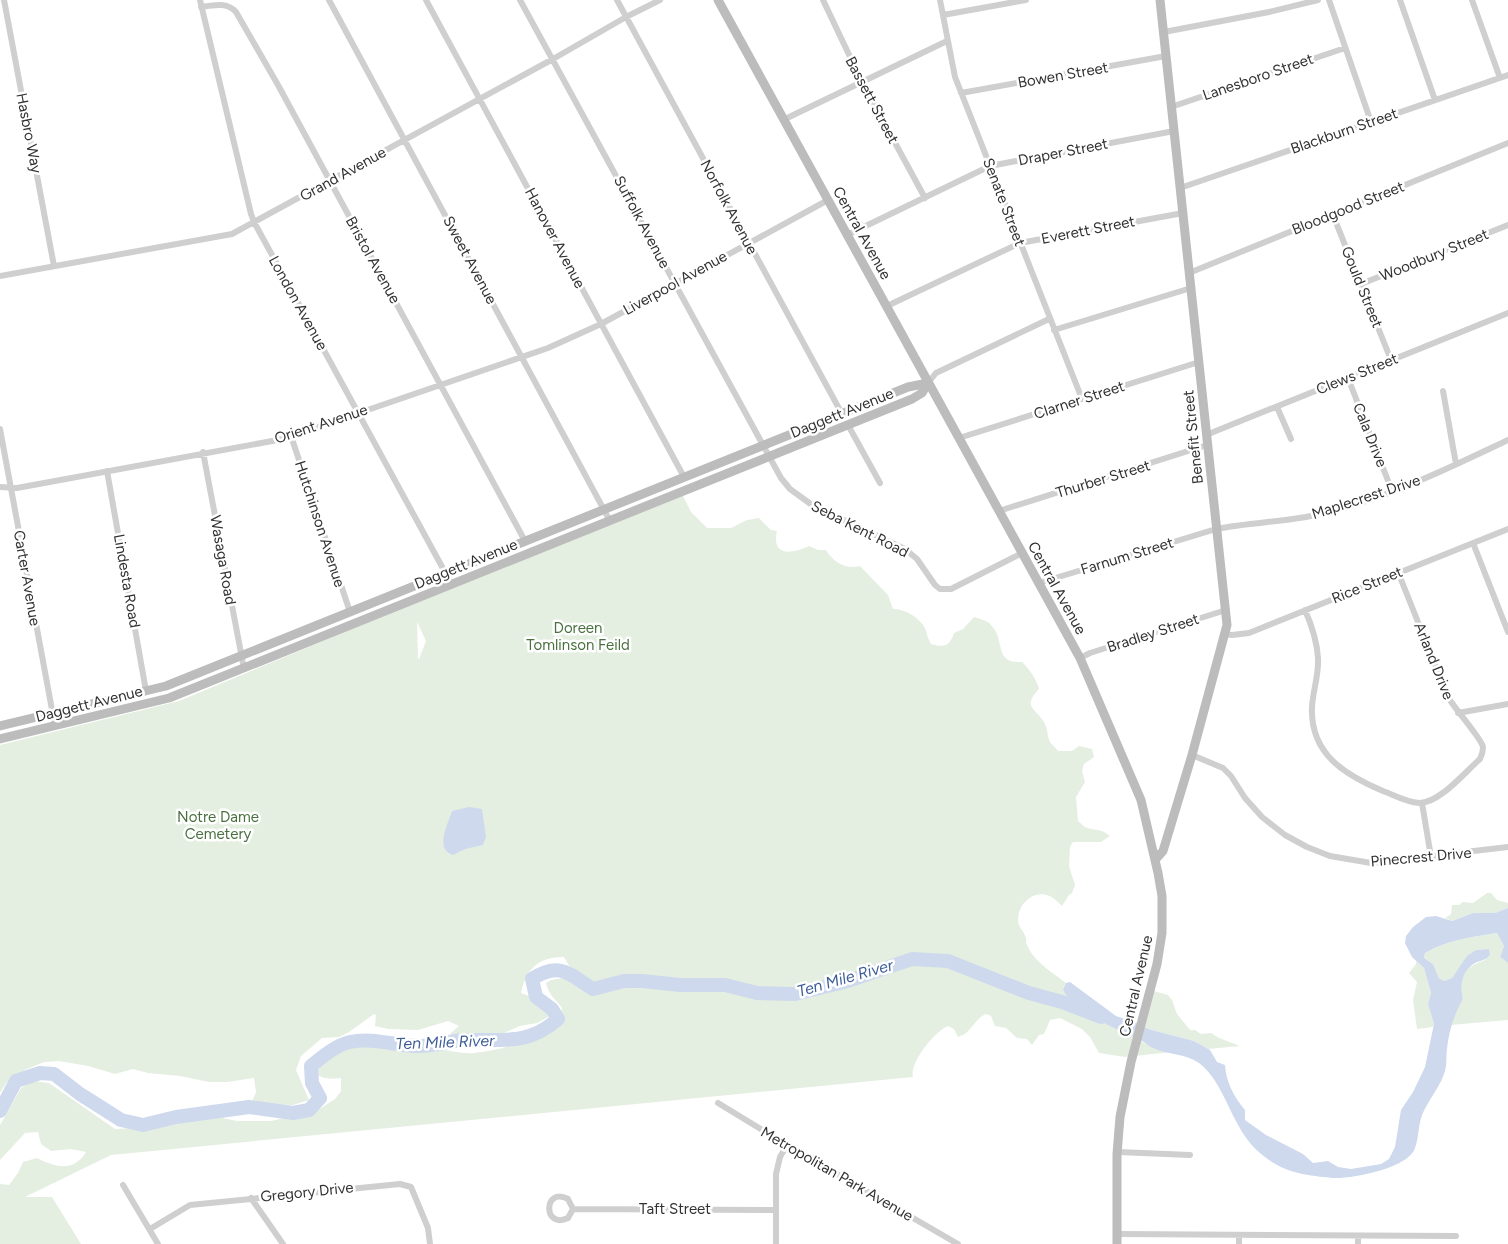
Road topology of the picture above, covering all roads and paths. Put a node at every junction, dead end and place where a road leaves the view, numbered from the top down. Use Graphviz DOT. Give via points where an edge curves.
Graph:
graph roads {
  1 [pos="4,0"];
  2 [pos="329,0"];
  3 [pos="426,0"];
  4 [pos="520,0"];
  5 [pos="617,0"];
  6 [pos="660,0"];
  7 [pos="718,0"];
  8 [pos="822,0"];
  9 [pos="940,0"];
  10 [pos="1026,0"];
  11 [pos="1160,0"];
  12 [pos="1318,0"];
  13 [pos="1329,0"];
  14 [pos="1400,0"];
  15 [pos="1472,0"];
  16 [pos="200,4"];
  17 [pos="943,15"];
  18 [pos="626,17"];
  19 [pos="1164,32"];
  20 [pos="947,42"];
  21 [pos="1345,48"];
  22 [pos="1166,56"];
  23 [pos="552,59"];
  24 [pos="1508,75"];
  25 [pos="1500,78"];
  26 [pos="862,82"];
  27 [pos="961,93"];
  28 [pos="479,99"];
  29 [pos="1435,100"];
  30 [pos="1171,107"];
  31 [pos="785,120"];
  32 [pos="1371,122"];
  33 [pos="1174,131"];
  34 [pos="405,140"];
  35 [pos="1508,144"];
  36 [pos="990,166"];
  37 [pos="330,181"];
  38 [pos="1180,188"];
  39 [pos="925,198"];
  40 [pos="828,200"];
  41 [pos="1183,213"];
  42 [pos="1332,215"];
  43 [pos="254,222"];
  44 [pos="1508,225"];
  45 [pos="847,235"];
  46 [pos="748,242"];
  47 [pos="1020,243"];
  48 [pos="54,266"];
  49 [pos="1189,273"];
  50 [pos="0,276"];
  51 [pos="675,283"];
  52 [pos="1360,284"];
  53 [pos="1191,288"];
  54 [pos="887,306"];
  55 [pos="1508,313"];
  56 [pos="1049,319"];
  57 [pos="601,324"];
  58 [pos="1054,330"];
  59 [pos="522,357"];
  60 [pos="1391,360"];
  61 [pos="1198,362"];
  62 [pos="1348,378"];
  63 [pos="928,382"];
  64 [pos="441,384"];
  65 [pos="1443,391"];
  66 [pos="1082,399"];
  67 [pos="1277,407"];
  68 [pos="358,413"];
  69 [pos="842,414"];
  70 [pos="848,425"];
  71 [pos="0,429"];
  72 [pos="1206,434"];
  73 [pos="291,436"];
  74 [pos="959,438"];
  75 [pos="1291,439"];
  76 [pos="1508,440"];
  77 [pos="763,445"];
  78 [pos="1207,446"];
  79 [pos="204,452"];
  80 [pos="770,457"];
  81 [pos="1456,464"];
  82 [pos="107,470"];
  83 [pos="684,477"];
  84 [pos="880,483"];
  85 [pos="0,487"];
  86 [pos="11,488"];
  87 [pos="1392,491"];
  88 [pos="604,508"];
  89 [pos="999,511"];
  90 [pos="610,521"];
  91 [pos="1216,529"];
  92 [pos="1508,529"];
  93 [pos="525,541"];
  94 [pos="1473,543"];
  95 [pos="1022,553"];
  96 [pos="445,572"];
  97 [pos="1398,572"];
  98 [pos="1039,583"];
  99 [pos="452,585"];
  100 [pos="1226,610"];
  101 [pos="1305,610"];
  102 [pos="350,612"];
  103 [pos="1507,627"];
  104 [pos="1225,634"];
  105 [pos="241,656"];
  106 [pos="1080,658"];
  107 [pos="244,668"];
  108 [pos="146,691"];
  109 [pos="1508,704"];
  110 [pos="52,714"];
  111 [pos="1458,714"];
  112 [pos="0,726"];
  113 [pos="55,726"];
  114 [pos="0,739"];
  115 [pos="1192,755"];
  116 [pos="1422,803"];
  117 [pos="1508,848"];
  118 [pos="1431,856"];
  119 [pos="1155,860"];
  120 [pos="718,1103"];
  121 [pos="786,1145"];
  122 [pos="1118,1152"];
  123 [pos="1190,1156"];
  124 [pos="123,1184"];
  125 [pos="251,1198"];
  126 [pos="573,1209"];
  127 [pos="776,1210"];
  128 [pos="150,1230"];
  129 [pos="1117,1234"];
  130 [pos="1239,1235"];
  131 [pos="1358,1236"];
  132 [pos="1456,1236"];
  133 [pos="158,1244"];
  134 [pos="283,1244"];
  135 [pos="430,1244"];
  136 [pos="776,1244"];
  137 [pos="958,1244"];
  138 [pos="1117,1244"];
  139 [pos="1239,1244"];
  140 [pos="1358,1244"];
  1 -- 48 [label="street, Hasbro Way"];
  2 -- 34 [label="street, Sweet Avenue"];
  3 -- 28 [label="street, Hanover Avenue"];
  4 -- 23 [label="street, Suffolk Avenue"];
  5 -- 18 [label="street, Norfolk Avenue"];
  6 -- 18 [label="street, Grand Avenue"];
  7 -- 31 [label="street, Central Avenue"];
  8 -- 26 [label="street, Bassett Street"];
  9 -- 17 [label="street, Senate Street"];
  10 -- 17 [label="street"];
  11 -- 19 [label="street, Benefit Street"];
  12 -- 19 [label="street"];
  13 -- 21 [label="street"];
  14 -- 29 [label="street"];
  15 -- 25 [label="street"];
  16 -- 37 [label="street, Bristol Avenue" via="223,5 236,12"];
  16 -- 43 [label="street, London Avenue"];
  17 -- 20 [label="street, Senate Street"];
  18 -- 23 [label="street, Grand Avenue"];
  18 -- 46 [label="street, Norfolk Avenue"];
  19 -- 22 [label="street, Benefit Street"];
  20 -- 26 [label="street"];
  20 -- 27 [label="street, Senate Street"];
  21 -- 30 [label="street, Lanesboro Street"];
  21 -- 32 [label="street"];
  22 -- 27 [label="street, Bowen Street"];
  22 -- 30 [label="street, Benefit Street"];
  23 -- 28 [label="street, Grand Avenue"];
  23 -- 51 [label="street, Suffolk Avenue"];
  24 -- 25 [label="street, Blackburn Street"];
  25 -- 29 [label="street, Blackburn Street"];
  26 -- 31 [label="street"];
  26 -- 39 [label="street, Bassett Street"];
  27 -- 36 [label="street, Senate Street"];
  28 -- 34 [label="street, Grand Avenue"];
  28 -- 57 [label="street, Hanover Avenue"];
  29 -- 32 [label="street, Blackburn Street"];
  30 -- 33 [label="street, Benefit Street"];
  31 -- 40 [label="street, Central Avenue"];
  32 -- 38 [label="street, Blackburn Street"];
  33 -- 36 [label="street, Draper Street"];
  33 -- 38 [label="street, Benefit Street"];
  34 -- 37 [label="street, Grand Avenue"];
  34 -- 59 [label="street, Sweet Avenue"];
  35 -- 42 [label="street, Bloodgood Street"];
  36 -- 39 [label="street, Draper Street"];
  36 -- 47 [label="street, Senate Street"];
  37 -- 43 [label="street, Grand Avenue"];
  37 -- 64 [label="street, Bristol Avenue"];
  38 -- 41 [label="street, Benefit Street"];
  39 -- 45 [label="street, Draper Street"];
  40 -- 45 [label="street, Central Avenue"];
  40 -- 46 [label="street, Liverpool Avenue"];
  41 -- 47 [label="street, Everett Street"];
  41 -- 49 [label="street, Benefit Street"];
  42 -- 49 [label="street, Bloodgood Street"];
  42 -- 52 [label="street, Gould Street"];
  43 -- 48 [label="street, Grand Avenue" via="232,234"];
  43 -- 68 [label="street, London Avenue"];
  44 -- 52 [label="street, Woodbury Street"];
  45 -- 54 [label="street, Central Avenue"];
  46 -- 51 [label="street, Liverpool Avenue"];
  46 -- 69 [label="street, Norfolk Avenue"];
  47 -- 54 [label="street, Everett Street"];
  47 -- 56 [label="street, Senate Street"];
  48 -- 50 [label="street, Grand Avenue"];
  49 -- 53 [label="street, Benefit Street"];
  51 -- 57 [label="street, Liverpool Avenue"];
  51 -- 77 [label="street, Suffolk Avenue"];
  52 -- 60 [label="street, Gould Street"];
  53 -- 58 [label="street"];
  53 -- 61 [label="street, Benefit Street"];
  54 -- 63 [label="street, Central Avenue"];
  55 -- 60 [label="street, Clews Street"];
  56 -- 58 [label="street, Senate Street"];
  56 -- 63 [label="street, Daggett Avenue" via="936,373"];
  57 -- 59 [label="street, Orient Avenue"];
  57 -- 83 [label="street, Hanover Avenue"];
  58 -- 66 [label="street, Senate Street"];
  59 -- 64 [label="street, Orient Avenue"];
  59 -- 88 [label="street, Sweet Avenue"];
  60 -- 62 [label="street, Clews Street"];
  61 -- 66 [label="street, Clarner Street"];
  61 -- 72 [label="street, Benefit Street"];
  62 -- 67 [label="street, Clews Street"];
  62 -- 87 [label="street, Cala Drive"];
  63 -- 69 [label="street, Daggett Avenue"];
  63 -- 70 [label="street, Daggett Avenue" via="922,394"];
  63 -- 74 [label="street, Central Avenue"];
  64 -- 68 [label="street, Orient Avenue"];
  64 -- 93 [label="street, Bristol Avenue"];
  65 -- 81 [label="street"];
  66 -- 74 [label="street, Clarner Street"];
  67 -- 72 [label="street, Clews Street"];
  67 -- 75 [label="street"];
  68 -- 73 [label="street, Orient Avenue"];
  68 -- 96 [label="street, London Avenue"];
  69 -- 77 [label="street, Daggett Avenue"];
  70 -- 80 [label="street, Daggett Avenue"];
  70 -- 84 [label="street"];
  71 -- 86 [label="street, Carter Avenue"];
  72 -- 78 [label="street, Benefit Street"];
  73 -- 79 [label="street, Orient Avenue"];
  73 -- 102 [label="street, Hutchinson Avenue"];
  74 -- 89 [label="street, Central Avenue"];
  76 -- 81 [label="street, Maplecrest Drive"];
  77 -- 80 [label="street, Seba Kent Road"];
  77 -- 83 [label="street, Daggett Avenue"];
  78 -- 89 [label="street, Thurber Street"];
  78 -- 91 [label="street, Benefit Street"];
  79 -- 82 [label="street, Orient Avenue"];
  79 -- 105 [label="street, Wasaga Road"];
  80 -- 90 [label="street, Daggett Avenue"];
  80 -- 95 [label="street, Seba Kent Road" via="781,478 802,499 905,549 940,589 951,589"];
  81 -- 87 [label="street, Maplecrest Drive"];
  82 -- 86 [label="street, Orient Avenue"];
  82 -- 108 [label="street, Lindesta Road"];
  83 -- 88 [label="street, Daggett Avenue"];
  85 -- 86 [label="street, Orient Avenue"];
  86 -- 110 [label="street, Carter Avenue"];
  87 -- 91 [label="street, Maplecrest Drive" via="1306,517"];
  88 -- 90 [label="street, Sweet Avenue"];
  88 -- 93 [label="street, Daggett Avenue"];
  89 -- 95 [label="street, Central Avenue"];
  90 -- 99 [label="street, Daggett Avenue"];
  91 -- 98 [label="street, Farnum Street"];
  91 -- 100 [label="street, Benefit Street"];
  92 -- 94 [label="street, Rice Street"];
  93 -- 96 [label="street, Daggett Avenue"];
  94 -- 97 [label="street, Rice Street"];
  94 -- 103 [label="street"];
  95 -- 98 [label="street, Central Avenue"];
  96 -- 99 [label="street, London Avenue"];
  96 -- 102 [label="street, Daggett Avenue"];
  97 -- 101 [label="street, Rice Street"];
  97 -- 111 [label="street, Arland Drive" via="1448,697"];
  98 -- 106 [label="street, Central Avenue"];
  99 -- 107 [label="street, Daggett Avenue"];
  100 -- 104 [label="street, Benefit Street"];
  100 -- 106 [label="street, Bradley Street"];
  101 -- 104 [label="street, Rice Street" via="1243,635"];
  101 -- 116 [label="street" via="1315,634 1318,660 1312,716 1325,752 1350,776 1408,801"];
  102 -- 105 [label="street, Daggett Avenue"];
  104 -- 115 [label="street, Benefit Street"];
  105 -- 107 [label="street, Wasaga Road"];
  105 -- 108 [label="street, Daggett Avenue"];
  106 -- 119 [label="street, Central Avenue" via="1141,800"];
  107 -- 113 [label="street, Daggett Avenue" via="170,698"];
  108 -- 110 [label="street, Daggett Avenue"];
  109 -- 111 [label="street"];
  110 -- 112 [label="street, Daggett Avenue"];
  110 -- 113 [label="street, Carter Avenue"];
  111 -- 116 [label="street, Arland Drive" via="1483,746 1480,759 1448,789"];
  113 -- 114 [label="street, Daggett Avenue"];
  115 -- 118 [label="street, Pinecrest Drive" via="1223,768 1262,817 1307,847 1330,856 1371,863"];
  115 -- 119 [label="street, Benefit Street" via="1163,851"];
  116 -- 118 [label="street"];
  117 -- 118 [label="street, Pinecrest Drive"];
  119 -- 122 [label="street, Central Avenue" via="1162,896 1162,933 1123,1097"];
  120 -- 121 [label="street, Metropolitan Park Avenue"];
  121 -- 127 [label="street" via="778,1164"];
  121 -- 137 [label="street, Metropolitan Park Avenue"];
  122 -- 123 [label="street"];
  122 -- 129 [label="street, Central Avenue"];
  124 -- 128 [label="street"];
  125 -- 128 [label="street, Gregory Drive" via="190,1205"];
  125 -- 134 [label="street"];
  125 -- 135 [label="street, Gregory Drive" via="400,1184 411,1188 419,1202"];
  126 -- 127 [label="street, Taft Street"];
  127 -- 136 [label="street"];
  128 -- 133 [label="street"];
  129 -- 130 [label="street"];
  129 -- 138 [label="street, Central Avenue"];
  130 -- 131 [label="street"];
  130 -- 139 [label="street"];
  131 -- 132 [label="street"];
  131 -- 140 [label="street"];
}
